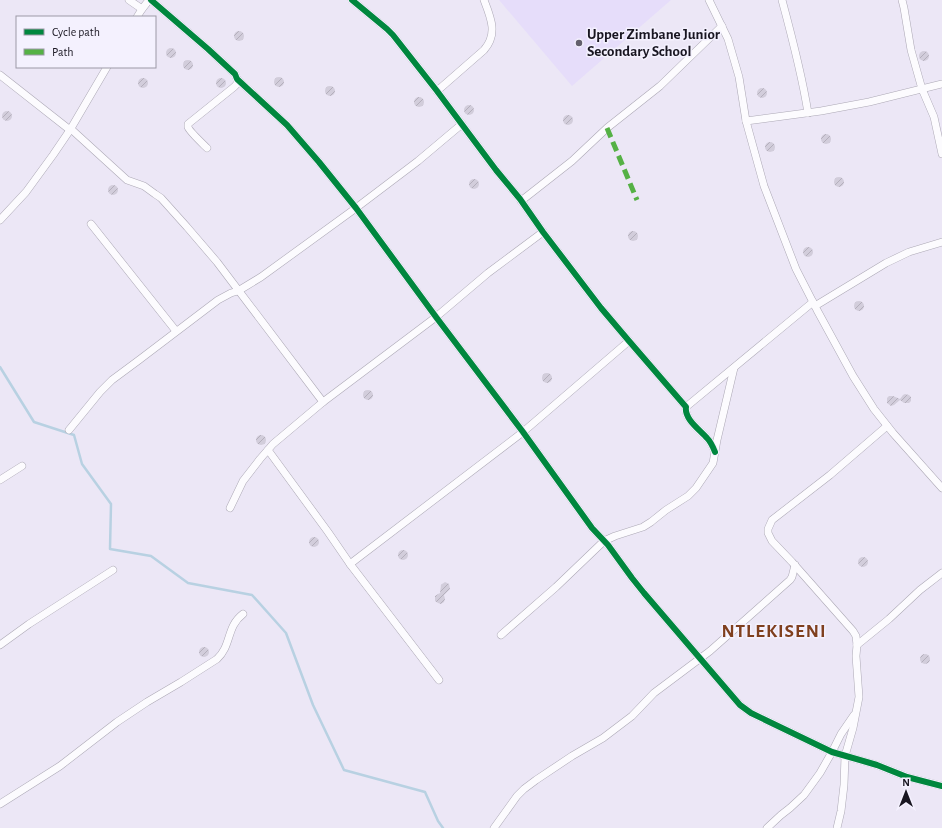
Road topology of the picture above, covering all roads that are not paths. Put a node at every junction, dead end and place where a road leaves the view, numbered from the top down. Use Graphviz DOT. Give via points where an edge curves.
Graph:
graph roads {
  1 [pos="129,0"];
  2 [pos="150,0"];
  3 [pos="352,0"];
  4 [pos="484,0"];
  5 [pos="710,0"];
  6 [pos="782,0"];
  7 [pos="902,0"];
  8 [pos="142,9"];
  9 [pos="138,16"];
  10 [pos="722,26"];
  11 [pos="106,68"];
  12 [pos="0,76"];
  13 [pos="238,79"];
  14 [pos="942,84"];
  15 [pos="922,89"];
  16 [pos="437,91"];
  17 [pos="808,113"];
  18 [pos="746,121"];
  19 [pos="462,124"];
  20 [pos="70,129"];
  21 [pos="207,148"];
  22 [pos="942,154"];
  23 [pos="521,201"];
  24 [pos="356,208"];
  25 [pos="0,220"];
  26 [pos="91,224"];
  27 [pos="543,232"];
  28 [pos="942,242"];
  29 [pos="238,291"];
  30 [pos="814,304"];
  31 [pos="436,317"];
  32 [pos="176,331"];
  33 [pos="629,341"];
  34 [pos="734,368"];
  35 [pos="323,402"];
  36 [pos="686,407"];
  37 [pos="887,426"];
  38 [pos="70,430"];
  39 [pos="523,432"];
  40 [pos="268,450"];
  41 [pos="715,452"];
  42 [pos="22,466"];
  43 [pos="0,480"];
  44 [pos="942,488"];
  45 [pos="230,508"];
  46 [pos="604,541"];
  47 [pos="350,564"];
  48 [pos="795,565"];
  49 [pos="113,570"];
  50 [pos="942,573"];
  51 [pos="243,614"];
  52 [pos="501,635"];
  53 [pos="0,645"];
  54 [pos="857,645"];
  55 [pos="700,658"];
  56 [pos="439,680"];
  57 [pos="857,710"];
  58 [pos="832,752"];
  59 [pos="845,756"];
  60 [pos="942,786"];
  61 [pos="0,804"];
  62 [pos="494,828"];
  63 [pos="767,828"];
  64 [pos="837,828"];
  1 -- 8 [label="street"];
  2 -- 8 [label="street"];
  2 -- 13 [label="street" via="208,49"];
  3 -- 16 [label="street" via="393,35"];
  4 -- 16 [label="street" via="491,18 492,38 489,44"];
  5 -- 10 [label="street"];
  6 -- 17 [label="street"];
  7 -- 15 [label="street" via="911,50"];
  8 -- 9 [label="street"];
  10 -- 18 [label="street" via="739,77"];
  10 -- 23 [label="street" via="655,90"];
  11 -- 20 [label="street"];
  12 -- 20 [label="street"];
  13 -- 21 [label="street" via="234,87 188,124 188,128"];
  13 -- 24 [label="street" via="292,131"];
  14 -- 15 [label="street"];
  15 -- 17 [label="street"];
  15 -- 22 [label="street" via="934,117"];
  16 -- 19 [label="street"];
  17 -- 18 [label="street"];
  18 -- 30 [label="street" via="764,186 796,269"];
  19 -- 23 [label="street"];
  19 -- 24 [label="street"];
  20 -- 25 [label="street" via="26,192"];
  20 -- 29 [label="street" via="126,180 150,189 161,198 211,254"];
  23 -- 27 [label="street"];
  24 -- 29 [label="street"];
  24 -- 31 [label="street"];
  26 -- 32 [label="street"];
  27 -- 31 [label="street" via="488,273"];
  27 -- 33 [label="street"];
  28 -- 30 [label="street" via="909,252 886,263"];
  29 -- 32 [label="street" via="218,300"];
  29 -- 35 [label="street"];
  30 -- 34 [label="street"];
  30 -- 37 [label="street" via="853,376"];
  31 -- 35 [label="street"];
  31 -- 39 [label="street"];
  32 -- 38 [label="street" via="112,380"];
  33 -- 36 [label="street"];
  33 -- 39 [label="street"];
  34 -- 36 [label="street"];
  34 -- 41 [label="street"];
  35 -- 40 [label="street"];
  36 -- 41 [label="street" via="687,416 710,442"];
  37 -- 44 [label="street"];
  37 -- 48 [label="street" via="772,520 768,529 770,537"];
  39 -- 46 [label="street"];
  39 -- 47 [label="street"];
  40 -- 45 [label="street" via="244,481"];
  40 -- 47 [label="street"];
  41 -- 46 [label="street" via="713,463 688,496 642,527"];
  42 -- 43 [label="street"];
  46 -- 52 [label="street"];
  46 -- 55 [label="street"];
  47 -- 56 [label="street"];
  48 -- 54 [label="street" via="853,631"];
  48 -- 55 [label="street" via="790,580"];
  49 -- 53 [label="street"];
  50 -- 54 [label="street"];
  51 -- 61 [label="street" via="236,618 225,649 217,659 117,722 60,766"];
  54 -- 57 [label="street"];
  55 -- 58 [label="street" via="745,710"];
  55 -- 62 [label="street" via="654,693 632,716 603,738 524,789"];
  57 -- 58 [label="street"];
  57 -- 59 [label="street"];
  58 -- 59 [label="street"];
  58 -- 63 [label="street" via="804,795"];
  59 -- 60 [label="street"];
  59 -- 64 [label="street" via="844,785"];
}
